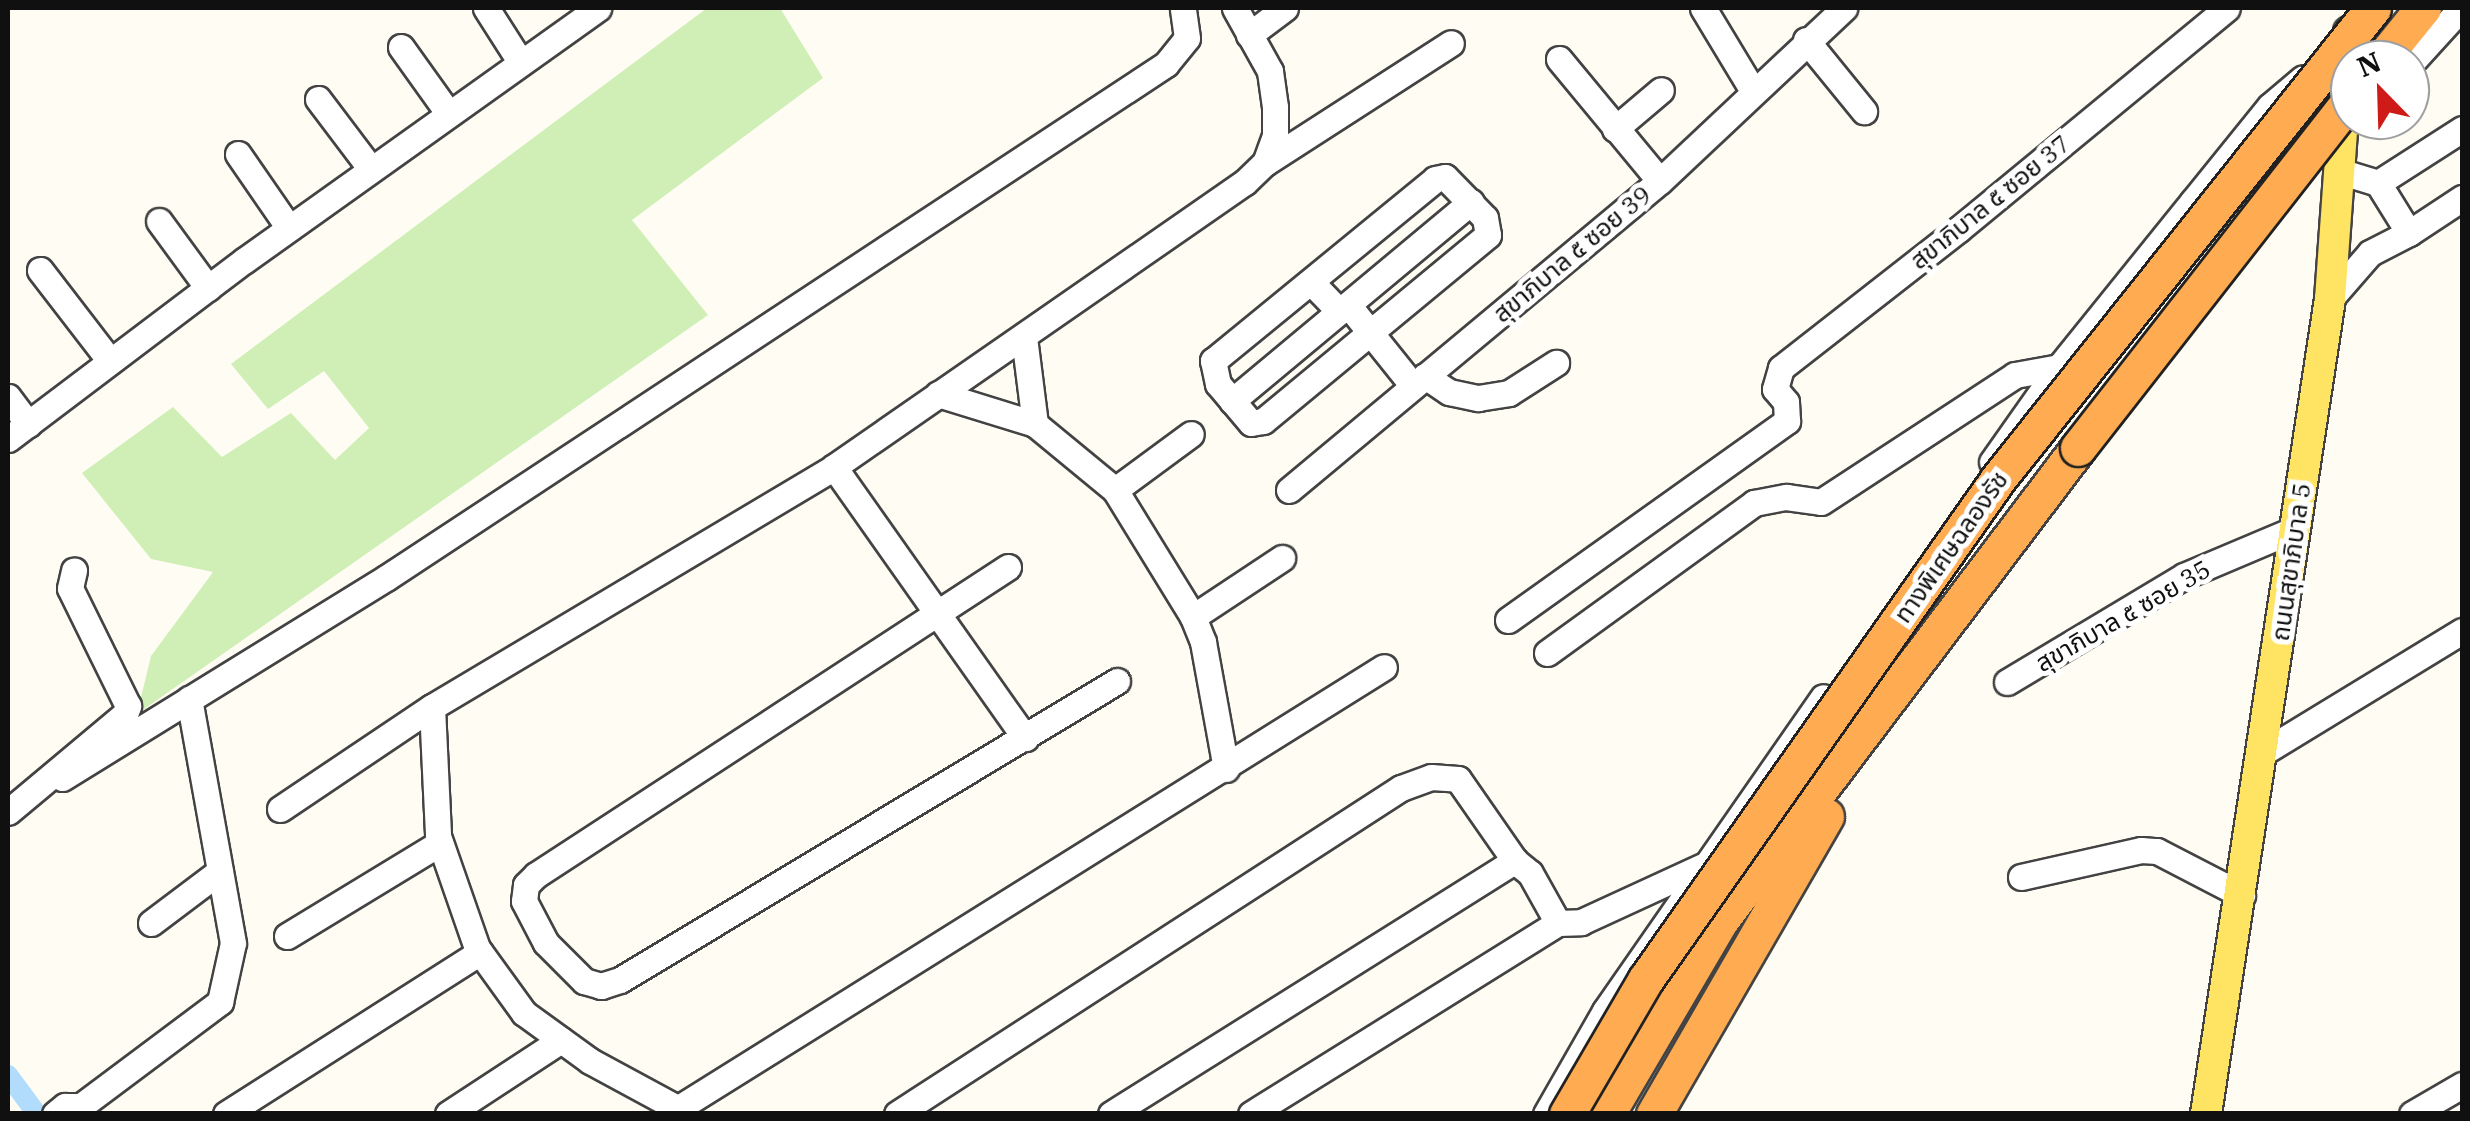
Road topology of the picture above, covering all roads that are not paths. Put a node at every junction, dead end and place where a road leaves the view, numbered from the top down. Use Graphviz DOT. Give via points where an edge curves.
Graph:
graph roads {
  1 [pos="486,8"];
  2 [pos="598,8"];
  3 [pos="1184,8"];
  4 [pos="1234,8"];
  5 [pos="1284,8"];
  6 [pos="1702,8"];
  7 [pos="1844,8"];
  8 [pos="2228,8"];
  9 [pos="2352,8"];
  10 [pos="2374,8"];
  11 [pos="2422,8"];
  12 [pos="2462,8"];
  13 [pos="1250,35"];
  14 [pos="1806,40"];
  15 [pos="2359,40"];
  16 [pos="2386,40"];
  17 [pos="2430,42"];
  18 [pos="1452,43"];
  19 [pos="400,47"];
  20 [pos="1560,60"];
  21 [pos="521,63"];
  22 [pos="2330,66"];
  23 [pos="1660,90"];
  24 [pos="1752,91"];
  25 [pos="318,99"];
  26 [pos="1864,111"];
  27 [pos="450,114"];
  28 [pos="2330,126"];
  29 [pos="1615,129"];
  30 [pos="2462,129"];
  31 [pos="2347,140"];
  32 [pos="238,154"];
  33 [pos="1264,163"];
  34 [pos="371,169"];
  35 [pos="2339,172"];
  36 [pos="1660,181"];
  37 [pos="2378,183"];
  38 [pos="2462,198"];
  39 [pos="1471,202"];
  40 [pos="159,221"];
  41 [pos="290,228"];
  42 [pos="2409,233"];
  43 [pos="40,270"];
  44 [pos="1311,282"];
  45 [pos="208,288"];
  46 [pos="2330,298"];
  47 [pos="1341,310"];
  48 [pos="1371,333"];
  49 [pos="1024,337"];
  50 [pos="110,361"];
  51 [pos="1556,363"];
  52 [pos="2060,367"];
  53 [pos="1419,381"];
  54 [pos="938,394"];
  55 [pos="8,396"];
  56 [pos="1232,402"];
  57 [pos="1035,424"];
  58 [pos="18,431"];
  59 [pos="1191,434"];
  60 [pos="834,467"];
  61 [pos="1115,490"];
  62 [pos="1289,490"];
  63 [pos="2296,529"];
  64 [pos="1282,558"];
  65 [pos="1008,567"];
  66 [pos="74,570"];
  67 [pos="1975,584"];
  68 [pos="1194,617"];
  69 [pos="936,618"];
  70 [pos="1508,620"];
  71 [pos="2462,631"];
  72 [pos="1548,653"];
  73 [pos="1384,668"];
  74 [pos="1117,681"];
  75 [pos="2007,682"];
  76 [pos="189,699"];
  77 [pos="432,707"];
  78 [pos="1026,738"];
  79 [pos="2262,752"];
  80 [pos="1226,769"];
  81 [pos="62,778"];
  82 [pos="280,809"];
  83 [pos="8,812"];
  84 [pos="440,843"];
  85 [pos="1516,861"];
  86 [pos="1703,866"];
  87 [pos="220,871"];
  88 [pos="2020,877"];
  89 [pos="2242,895"];
  90 [pos="151,923"];
  91 [pos="1558,923"];
  92 [pos="288,936"];
  93 [pos="480,952"];
  94 [pos="561,1040"];
  95 [pos="2462,1085"];
  96 [pos="70,1110"];
  97 [pos="673,1111"];
  98 [pos="226,1114"];
  99 [pos="448,1114"];
  100 [pos="896,1114"];
  101 [pos="1112,1114"];
  102 [pos="1251,1114"];
  103 [pos="1546,1114"];
  104 [pos="1568,1114"];
  105 [pos="1607,1114"];
  106 [pos="1654,1114"];
  107 [pos="2206,1114"];
  108 [pos="2412,1114"];
  1 -- 21 [label="street"];
  2 -- 21 [label="street"];
  3 -- 76 [label="street" via="1187,38 1166,64 386,578"];
  4 -- 13 [label="street"];
  5 -- 13 [label="street"];
  6 -- 24 [label="street"];
  7 -- 14 [label="street, สุขาภิบาล ๕ ซอย 39"];
  8 -- 70 [label="street, สุขาภิบาล ๕ ซอย 37" via="1781,368 1775,389 1786,402 1787,421"];
  9 -- 15 [label="main road, ถนนสุขาภิบาล 5"];
  10 -- 104 [label="highway, ทางพิเศษฉลองรัช, bridge" via="1998,478 1646,979"];
  11 -- 16 [label="highway"];
  12 -- 17 [label="street"];
  13 -- 33 [label="street" via="1273,89 1275,136"];
  14 -- 24 [label="street, สุขาภิบาล ๕ ซอย 39"];
  14 -- 26 [label="street"];
  18 -- 33 [label="street"];
  19 -- 27 [label="street"];
  20 -- 29 [label="street"];
  21 -- 27 [label="street"];
  22 -- 52 [label="street" via="2316,68 2270,106"];
  23 -- 29 [label="street"];
  24 -- 36 [label="street, สุขาภิบาล ๕ ซอย 39"];
  25 -- 34 [label="street"];
  27 -- 34 [label="street"];
  28 -- 67 [label="highway, ทางพิเศษฉลองรัช, bridge"];
  29 -- 36 [label="street"];
  30 -- 37 [label="street"];
  31 -- 35 [label="main road, ถนนสุขาภิบาล 5"];
  32 -- 41 [label="street"];
  33 -- 49 [label="street"];
  34 -- 41 [label="street"];
  35 -- 37 [label="street"];
  35 -- 46 [label="main road, ถนนสุขาภิบาล 5"];
  36 -- 53 [label="street, สุขาภิบาล ๕ ซอย 39"];
  37 -- 42 [label="street"];
  38 -- 42 [label="street"];
  39 -- 44 [label="street" via="1452,180 1436,179"];
  39 -- 47 [label="street"];
  39 -- 48 [label="street" via="1488,224 1488,235"];
  40 -- 45 [label="street"];
  41 -- 45 [label="street"];
  42 -- 46 [label="street" via="2370,254"];
  43 -- 50 [label="street"];
  44 -- 47 [label="street"];
  44 -- 56 [label="street" via="1213,362"];
  45 -- 50 [label="street"];
  46 -- 63 [label="main road, ถนนสุขาภิบาล 5"];
  47 -- 48 [label="street" via="1353,311"];
  47 -- 56 [label="street"];
  48 -- 53 [label="street"];
  48 -- 56 [label="street" via="1264,421 1251,423"];
  49 -- 54 [label="street"];
  49 -- 57 [label="street"];
  50 -- 58 [label="street"];
  51 -- 53 [label="street" via="1509,394 1478,398"];
  52 -- 72 [label="street" via="2015,375 1821,502 1786,496 1754,504"];
  52 -- 86 [label="street"];
  53 -- 62 [label="street, สุขาภิบาล ๕ ซอย 39"];
  54 -- 57 [label="street"];
  54 -- 60 [label="street"];
  55 -- 58 [label="street"];
  57 -- 61 [label="street"];
  59 -- 61 [label="street"];
  60 -- 69 [label="street"];
  60 -- 77 [label="street"];
  61 -- 68 [label="street"];
  63 -- 75 [label="street, สุขาภิบาล ๕ ซอย 35" via="2184,576"];
  63 -- 79 [label="main road, ถนนสุขาภิบาล 5"];
  64 -- 68 [label="street"];
  65 -- 69 [label="street"];
  66 -- 83 [label="street" via="70,588 128,706"];
  67 -- 105 [label="highway, ทางพิเศษฉลองรัช" via="1721,920"];
  67 -- 106 [label="highway" via="1790,873"];
  68 -- 80 [label="street"];
  69 -- 78 [label="street"];
  69 -- 78 [label="street" via="536,875 524,901 546,942 584,981 601,986 620,980"];
  71 -- 79 [label="street"];
  73 -- 80 [label="street"];
  74 -- 78 [label="street"];
  76 -- 81 [label="street"];
  76 -- 87 [label="street"];
  77 -- 82 [label="street"];
  77 -- 84 [label="street"];
  79 -- 89 [label="main road, ถนนสุขาภิบาล 5"];
  80 -- 97 [label="street"];
  84 -- 92 [label="street"];
  84 -- 93 [label="street"];
  85 -- 91 [label="street"];
  85 -- 100 [label="street" via="1458,779 1431,776 1401,788"];
  85 -- 101 [label="street"];
  86 -- 91 [label="street" via="1582,922"];
  86 -- 103 [label="street" via="1605,1011"];
  87 -- 90 [label="street"];
  87 -- 96 [label="street" via="233,944 220,1002"];
  88 -- 89 [label="street" via="2142,850"];
  89 -- 107 [label="main road, ถนนสุขาภิบาล 5"];
  91 -- 102 [label="street"];
  93 -- 94 [label="street" via="524,1012"];
  93 -- 98 [label="street"];
  94 -- 97 [label="street"];
  94 -- 99 [label="street"];
  95 -- 108 [label="street"];
}
